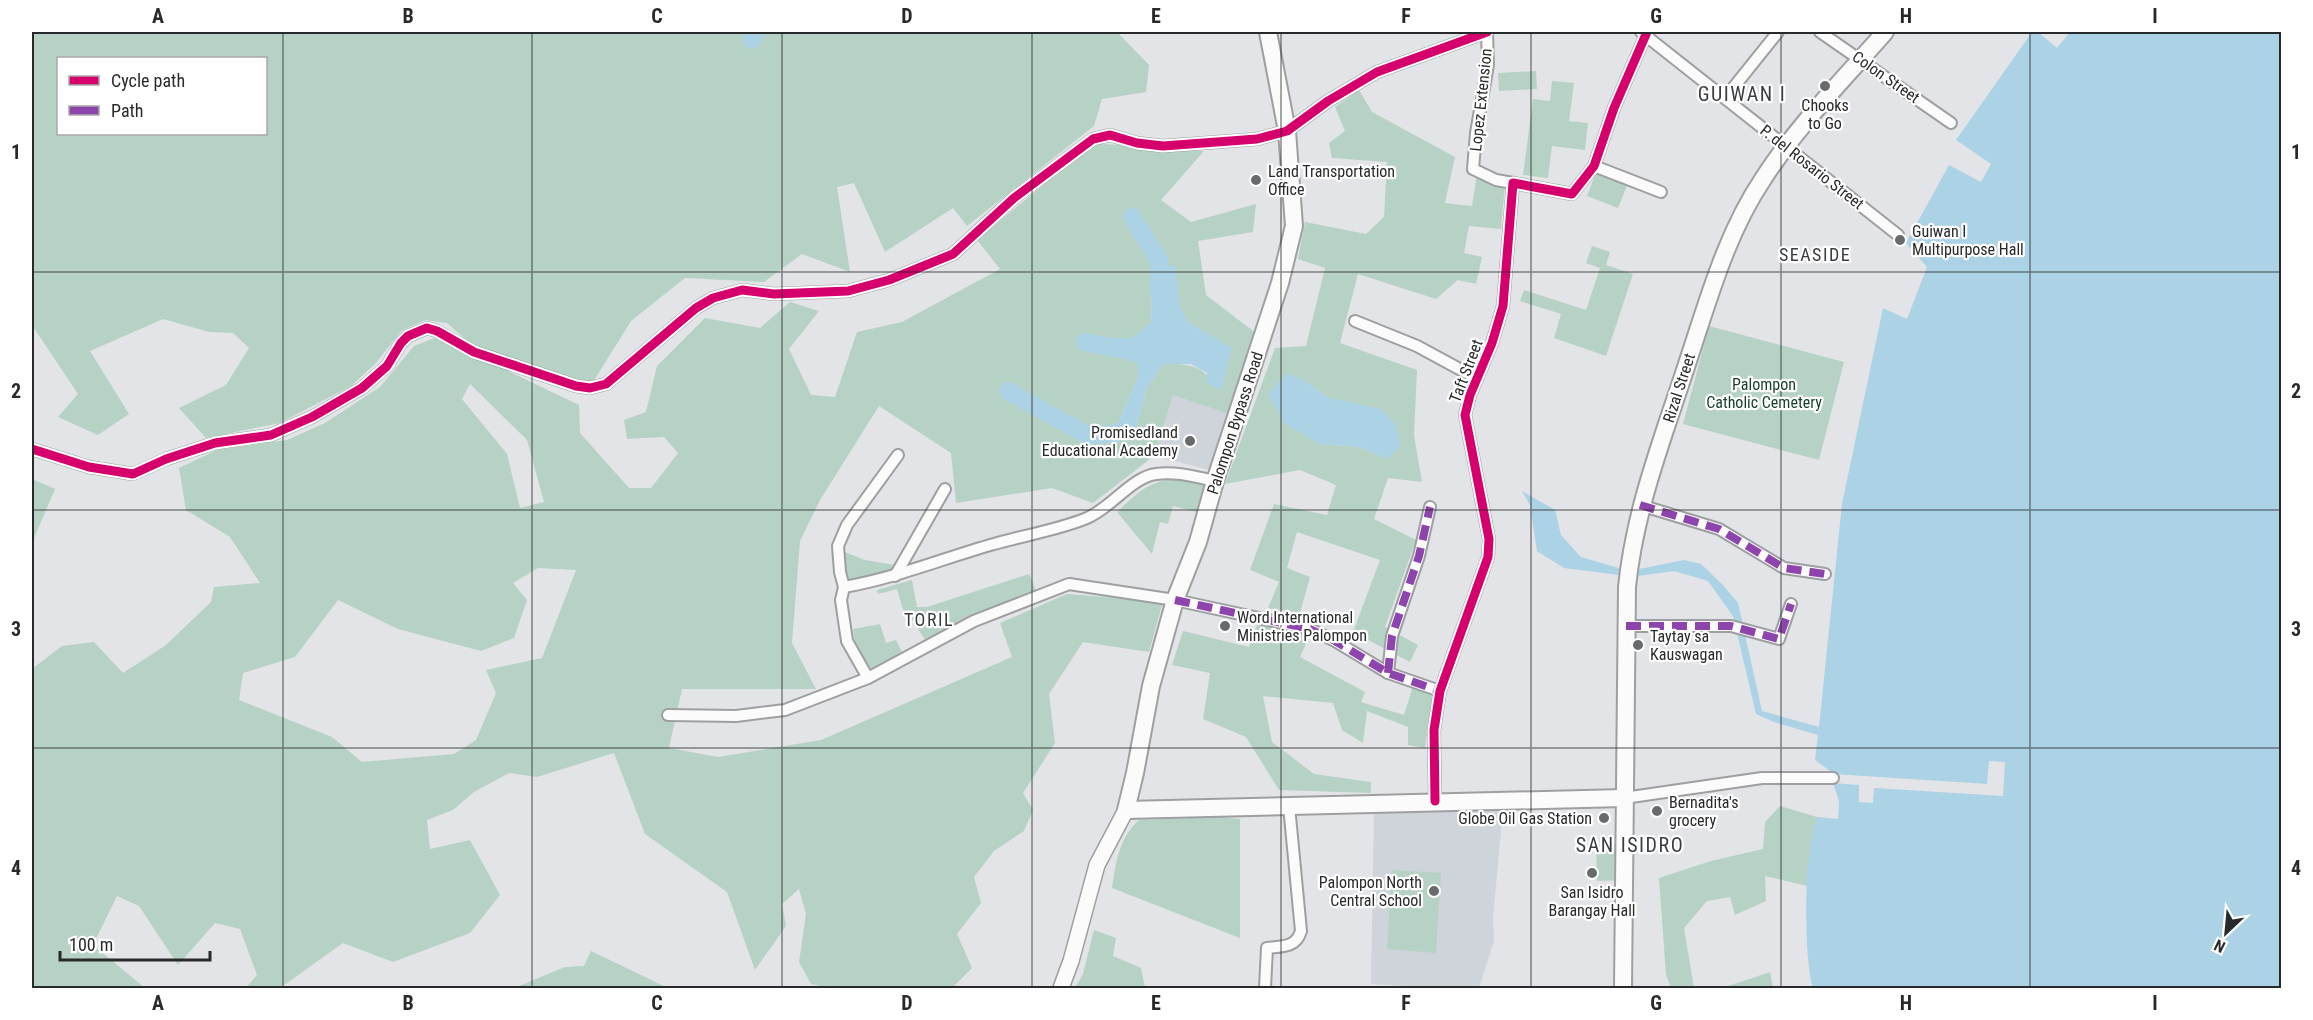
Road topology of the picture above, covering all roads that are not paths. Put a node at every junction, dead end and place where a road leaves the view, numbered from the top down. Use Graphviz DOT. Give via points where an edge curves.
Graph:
graph roads {
  1 [pos="1268,32"];
  2 [pos="1487,32"];
  3 [pos="1644,32"];
  4 [pos="1778,32"];
  5 [pos="1820,32"];
  6 [pos="1885,32"];
  7 [pos="1860,60"];
  8 [pos="1725,98"];
  9 [pos="1952,123"];
  10 [pos="1287,131"];
  11 [pos="1786,146"];
  12 [pos="1594,166"];
  13 [pos="1513,183"];
  14 [pos="1661,192"];
  15 [pos="1898,235"];
  16 [pos="1355,321"];
  17 [pos="1476,378"];
  18 [pos="32,449"];
  19 [pos="898,454"];
  20 [pos="1215,481"];
  21 [pos="945,489"];
  22 [pos="1641,505"];
  23 [pos="1430,507"];
  24 [pos="1825,574"];
  25 [pos="895,576"];
  26 [pos="844,587"];
  27 [pos="1175,600"];
  28 [pos="1791,604"];
  29 [pos="1626,626"];
  30 [pos="1388,673"];
  31 [pos="868,678"];
  32 [pos="1440,691"];
  33 [pos="668,716"];
  34 [pos="1833,778"];
  35 [pos="1624,798"];
  36 [pos="1435,801"];
  37 [pos="1289,806"];
  38 [pos="1126,810"];
  39 [pos="1061,988"];
  40 [pos="1265,988"];
  41 [pos="1623,988"];
  1 -- 10 [label="main road, Palompon Bypass Road"];
  2 -- 10 [label="street" via="1377,72"];
  2 -- 13 [label="street, Lopez Extension" via="1488,65 1473,169"];
  3 -- 8 [label="street, P. del Rosario Street"];
  3 -- 12 [label="street"];
  4 -- 8 [label="street"];
  5 -- 7 [label="street, Colon Street"];
  6 -- 7 [label="main road, Rizal Street"];
  7 -- 9 [label="street, Colon Street"];
  7 -- 11 [label="main road, Rizal Street"];
  8 -- 11 [label="street, P. del Rosario Street"];
  10 -- 18 [label="street" via="1257,139 1163,146 1110,135 1093,139 1014,198 953,254 889,280 848,291 774,294 742,290 713,298 606,384 576,386 474,352 427,328 408,336 387,366 362,388 271,435 215,442 133,474 88,467"];
  10 -- 20 [label="main road, Palompon Bypass Road" via="1294,226 1280,283"];
  11 -- 15 [label="street, P. del Rosario Street"];
  11 -- 22 [label="main road, Rizal Street" via="1748,205 1720,266"];
  12 -- 13 [label="street" via="1572,194"];
  12 -- 14 [label="street"];
  13 -- 17 [label="street, Taft Street" via="1503,306"];
  16 -- 17 [label="street" via="1417,346"];
  17 -- 32 [label="street, Taft Street" via="1465,415 1489,539 1488,557"];
  19 -- 26 [label="street" via="848,525 838,546"];
  20 -- 25 [label="street" via="1181,474 1155,474 1087,518"];
  20 -- 27 [label="main road, Palompon Bypass Road"];
  21 -- 25 [label="street"];
  22 -- 24 [label="street" via="1719,530 1784,568"];
  22 -- 29 [label="main road, Rizal Street" via="1630,552"];
  23 -- 30 [label="street" via="1419,556 1392,636"];
  25 -- 26 [label="street"];
  26 -- 31 [label="street" via="841,600 847,641"];
  27 -- 30 [label="street" via="1310,629"];
  27 -- 31 [label="street" via="1070,584 974,621"];
  27 -- 38 [label="main road, Palompon Bypass Road" via="1151,686"];
  28 -- 29 [label="street" via="1779,639 1731,626"];
  29 -- 35 [label="main road, Rizal Street"];
  30 -- 32 [label="street"];
  31 -- 33 [label="street" via="785,710 736,716"];
  32 -- 36 [label="street, Taft Street" via="1434,730"];
  34 -- 35 [label="street" via="1762,778"];
  35 -- 36 [label="main road"];
  35 -- 41 [label="main road, Rizal Street"];
  36 -- 37 [label="main road"];
  37 -- 38 [label="main road"];
  37 -- 40 [label="street" via="1301,932 1290,946 1267,948"];
  38 -- 39 [label="main road" via="1097,865"];
}
